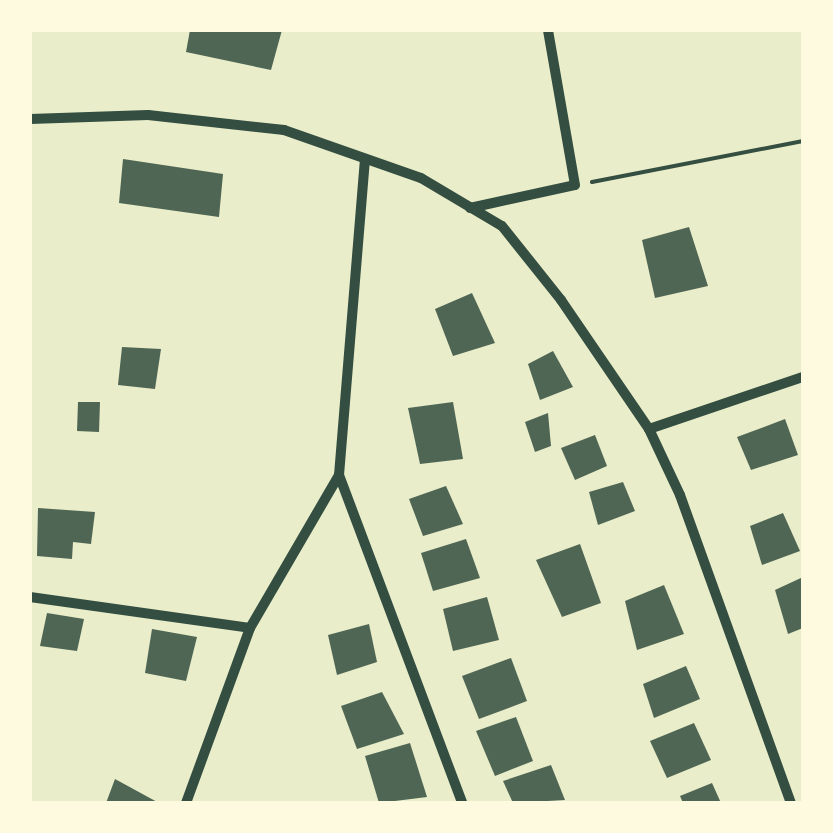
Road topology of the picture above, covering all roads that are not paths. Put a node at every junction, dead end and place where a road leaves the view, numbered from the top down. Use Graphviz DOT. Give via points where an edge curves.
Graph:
graph roads {
  1 [pos="548,30"];
  2 [pos="30,119"];
  3 [pos="364,159"];
  4 [pos="470,208"];
  5 [pos="803,377"];
  6 [pos="649,429"];
  7 [pos="339,475"];
  8 [pos="30,597"];
  9 [pos="250,628"];
  10 [pos="186,803"];
  11 [pos="462,803"];
  12 [pos="791,803"];
  1 -- 4 [label="street" via="574,185"];
  2 -- 3 [label="street" via="148,115 284,130"];
  3 -- 4 [label="street" via="420,178"];
  3 -- 7 [label="street"];
  4 -- 6 [label="street" via="502,226 538,269"];
  5 -- 6 [label="street"];
  6 -- 12 [label="street" via="680,495"];
  7 -- 9 [label="street"];
  7 -- 11 [label="street"];
  8 -- 9 [label="street"];
  9 -- 10 [label="street"];
}
